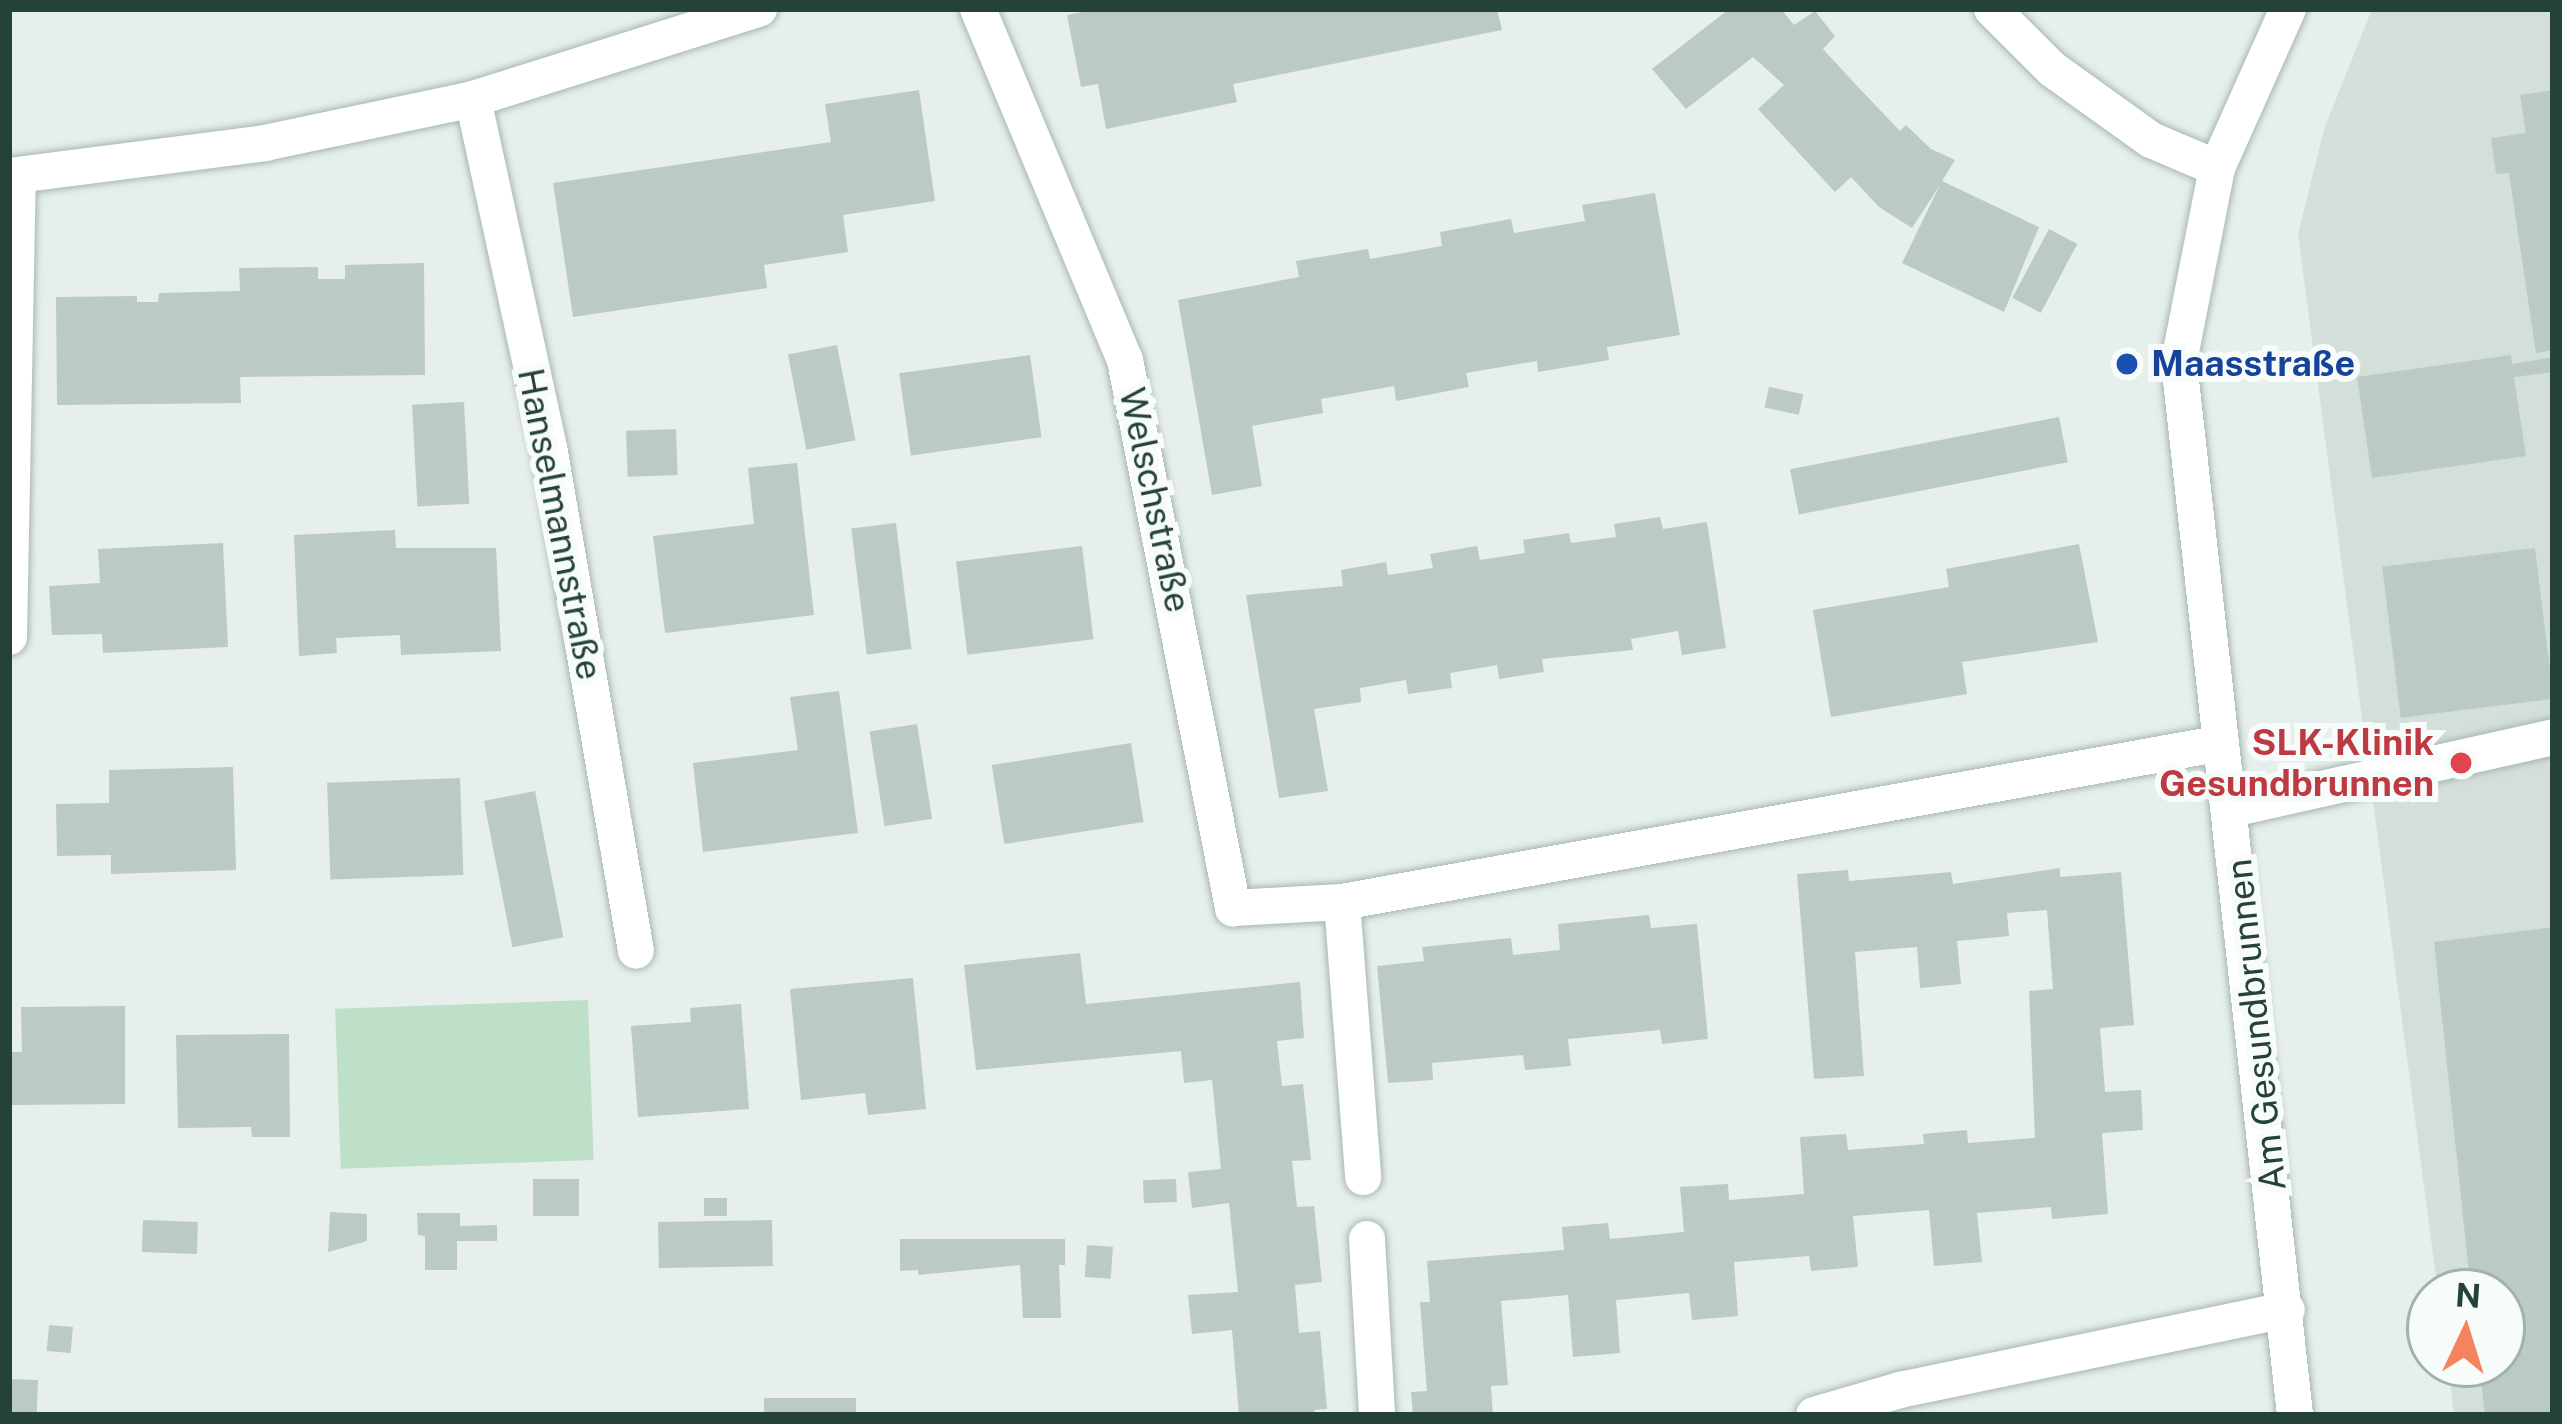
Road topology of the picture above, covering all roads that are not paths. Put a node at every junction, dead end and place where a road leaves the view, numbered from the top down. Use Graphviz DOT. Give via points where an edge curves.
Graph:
graph roads {
  1 [pos="759,9"];
  2 [pos="978,9"];
  3 [pos="1992,9"];
  4 [pos="2288,9"];
  5 [pos="473,99"];
  6 [pos="2216,168"];
  7 [pos="14,176"];
  8 [pos="9,637"];
  9 [pos="2553,737"];
  10 [pos="2217,744"];
  11 [pos="2232,809"];
  12 [pos="1342,902"];
  13 [pos="636,951"];
  14 [pos="1363,1177"];
  15 [pos="1367,1239"];
  16 [pos="2288,1310"];
  17 [pos="1377,1415"];
  18 [pos="1814,1415"];
  19 [pos="2295,1415"];
  1 -- 5 [label="street"];
  2 -- 12 [label="street, Welschstraße" via="1125,360 1233,908"];
  3 -- 6 [label="street" via="2052,69 2151,140"];
  4 -- 6 [label="street, Am Gesundbrunnen"];
  5 -- 7 [label="street" via="266,143"];
  5 -- 13 [label="street, Hanselmannstraße" via="549,447"];
  6 -- 10 [label="street, Am Gesundbrunnen" via="2179,362"];
  7 -- 8 [label="street"];
  9 -- 11 [label="street"];
  10 -- 11 [label="street, Am Gesundbrunnen"];
  10 -- 12 [label="street, Welschstraße"];
  11 -- 16 [label="street, Am Gesundbrunnen"];
  12 -- 14 [label="street"];
  15 -- 17 [label="street"];
  16 -- 18 [label="street"];
  16 -- 19 [label="street, Am Gesundbrunnen"];
}
